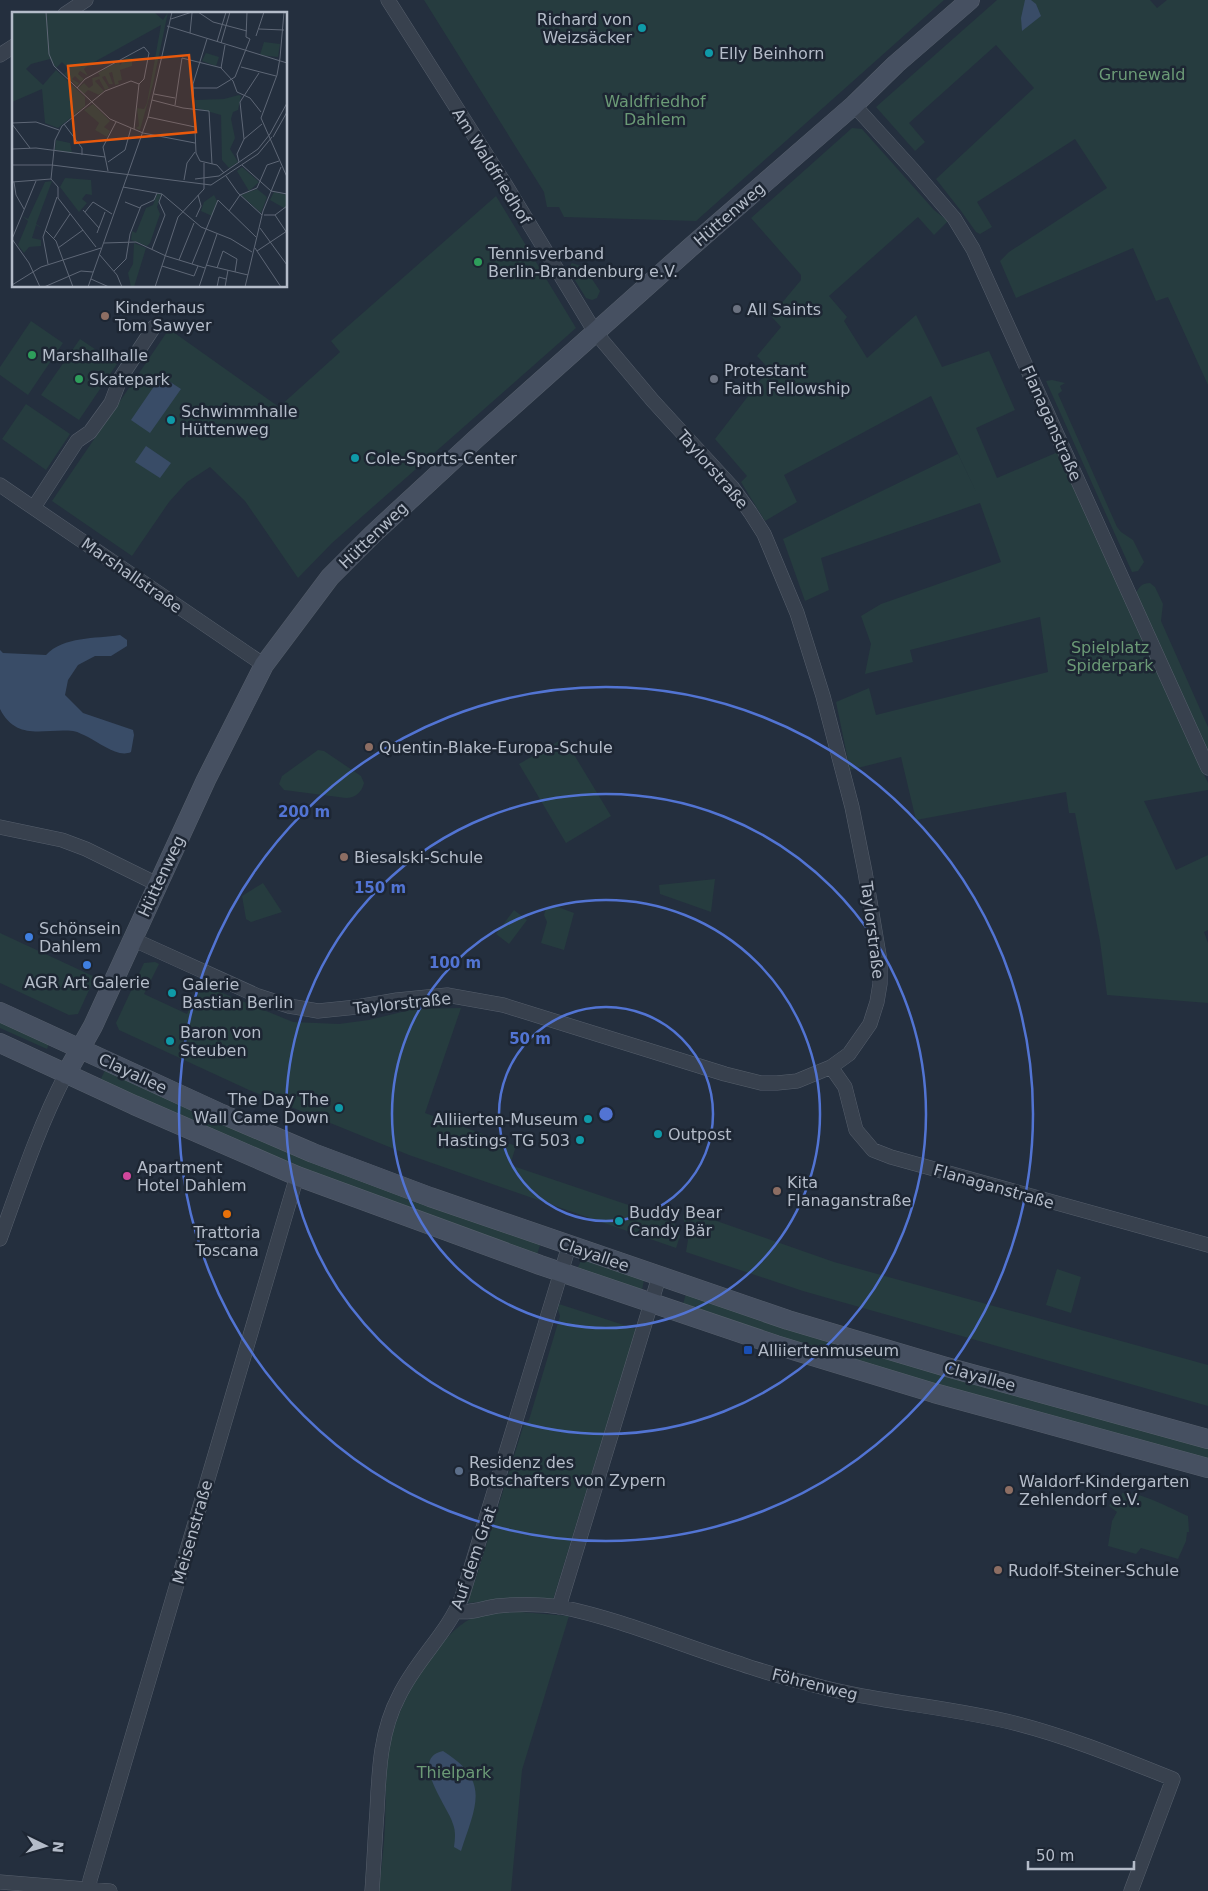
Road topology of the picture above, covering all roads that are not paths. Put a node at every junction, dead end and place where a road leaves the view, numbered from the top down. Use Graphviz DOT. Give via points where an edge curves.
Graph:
graph roads {
  1 [pos="86,0"];
  2 [pos="388,0"];
  3 [pos="970,0"];
  4 [pos="68,12"];
  5 [pos="12,47"];
  6 [pos="0,55"];
  7 [pos="854,105"];
  8 [pos="154,326"];
  9 [pos="595,332"];
  10 [pos="0,485"];
  11 [pos="34,507"];
  12 [pos="264,665"];
  13 [pos="1208,768"];
  14 [pos="0,827"];
  15 [pos="156,884"];
  16 [pos="132,939"];
  17 [pos="0,1012"];
  18 [pos="0,1043"];
  19 [pos="81,1049"];
  20 [pos="831,1067"];
  21 [pos="66,1074"];
  22 [pos="297,1176"];
  23 [pos="0,1239"];
  24 [pos="1208,1245"];
  25 [pos="569,1246"];
  26 [pos="561,1273"];
  27 [pos="659,1277"];
  28 [pos="650,1304"];
  29 [pos="1208,1439"];
  30 [pos="1208,1468"];
  31 [pos="559,1607"];
  32 [pos="456,1611"];
  33 [pos="0,1882"];
  34 [pos="89,1889"];
  35 [pos="110,1891"];
  36 [pos="372,1891"];
  37 [pos="1131,1891"];
  1 -- 4 [label="street"];
  2 -- 9 [label="street, Am Waldfriedhof"];
  3 -- 7 [label="main road, Hüttenweg"];
  5 -- 6 [label="street"];
  7 -- 9 [label="main road, Hüttenweg"];
  7 -- 13 [label="street, Flanaganstraße" via="954,218 973,249"];
  8 -- 11 [label="street" via="120,377 111,403 90,432 78,441"];
  9 -- 12 [label="main road, Hüttenweg" via="342,564"];
  9 -- 20 [label="street, Taylorstraße" via="741,499 764,534 797,612 852,807 880,961 879,993 870,1024 849,1054"];
  10 -- 11 [label="street, Marshallstraße"];
  11 -- 12 [label="street, Marshallstraße"];
  12 -- 15 [label="main road, Hüttenweg"];
  14 -- 15 [label="street" via="62,840"];
  15 -- 16 [label="main road, Hüttenweg"];
  16 -- 19 [label="main road, Hüttenweg"];
  16 -- 20 [label="street, Taylorstraße" via="258,996 289,1006 318,1011 453,996 507,1006 745,1080 761,1083 797,1081"];
  17 -- 19 [label="main road, Clayallee"];
  18 -- 21 [label="main road, Clayallee"];
  19 -- 21 [label="main road, Hüttenweg"];
  19 -- 25 [label="main road, Clayallee" via="312,1154"];
  20 -- 24 [label="street, Flanaganstraße" via="845,1087 856,1130 873,1150"];
  21 -- 22 [label="main road, Clayallee"];
  21 -- 23 [label="street, Hüttenweg" via="33,1148"];
  22 -- 26 [label="main road, Clayallee"];
  22 -- 34 [label="street, Meisenstraße"];
  25 -- 26 [label="street, Auf dem Grat"];
  25 -- 27 [label="main road, Clayallee"];
  26 -- 28 [label="main road, Clayallee"];
  26 -- 32 [label="street, Auf dem Grat"];
  27 -- 28 [label="street"];
  27 -- 29 [label="main road, Clayallee" via="867,1344"];
  28 -- 30 [label="main road, Clayallee" via="934,1392"];
  28 -- 31 [label="street"];
  31 -- 32 [label="street, Föhrenweg" via="499,1606 465,1613"];
  31 -- 37 [label="street, Föhrenweg" via="629,1624 811,1685 1016,1723 1088,1745 1173,1779"];
  32 -- 36 [label="street, Auf dem Grat" via="409,1678 390,1716 380,1758"];
  33 -- 34 [label="street"];
  34 -- 35 [label="street"];
}
